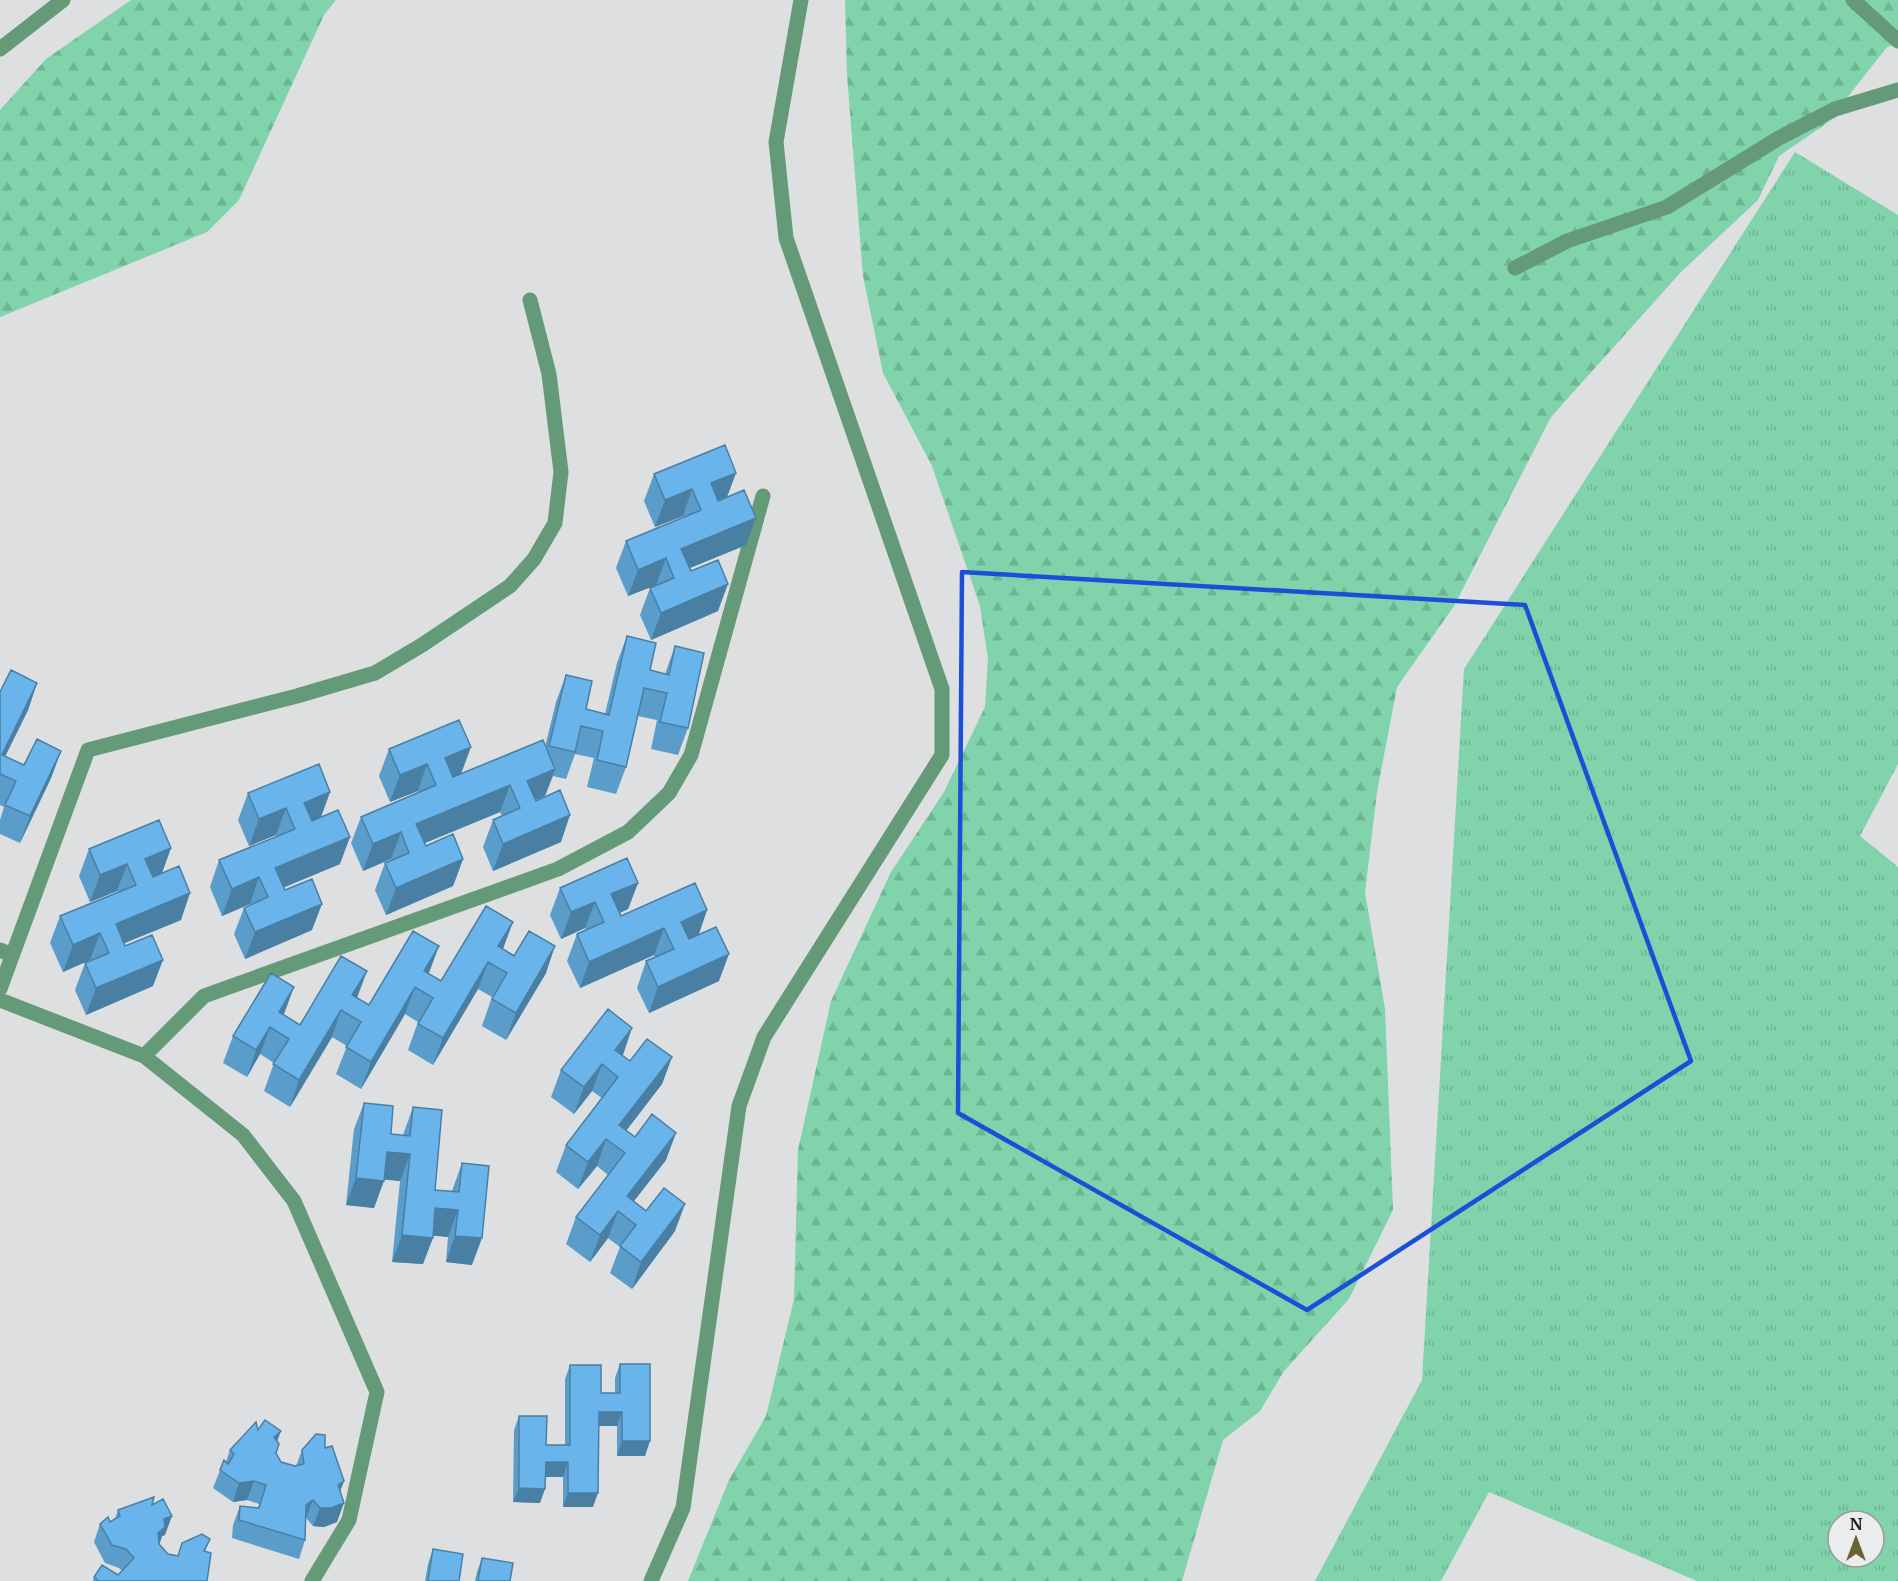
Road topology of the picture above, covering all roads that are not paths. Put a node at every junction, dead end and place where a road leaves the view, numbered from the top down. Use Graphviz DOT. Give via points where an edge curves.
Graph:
graph roads {
  1 [pos="63,0"];
  2 [pos="801,0"];
  3 [pos="1852,0"];
  4 [pos="1898,41"];
  5 [pos="0,49"];
  6 [pos="1898,90"];
  7 [pos="1515,268"];
  8 [pos="530,300"];
  9 [pos="763,496"];
  10 [pos="6,953"];
  11 [pos="0,989"];
  12 [pos="0,1000"];
  13 [pos="144,1056"];
  14 [pos="312,1581"];
  15 [pos="651,1581"];
  1 -- 5 [label="street"];
  2 -- 15 [label="street" via="776,142 786,238 942,689 942,755 764,1037 739,1106 683,1508"];
  3 -- 4 [label="street"];
  6 -- 7 [label="street" via="1834,109 1667,207 1567,241"];
  8 -- 10 [label="street" via="549,374 561,472 555,523 534,559 510,586 375,674 88,750"];
  9 -- 13 [label="street" via="690,755 669,793 628,832 558,869 204,996"];
  10 -- 11 [label="street"];
  12 -- 13 [label="street"];
  13 -- 14 [label="street" via="243,1135 294,1201 377,1392 349,1520"];
}
